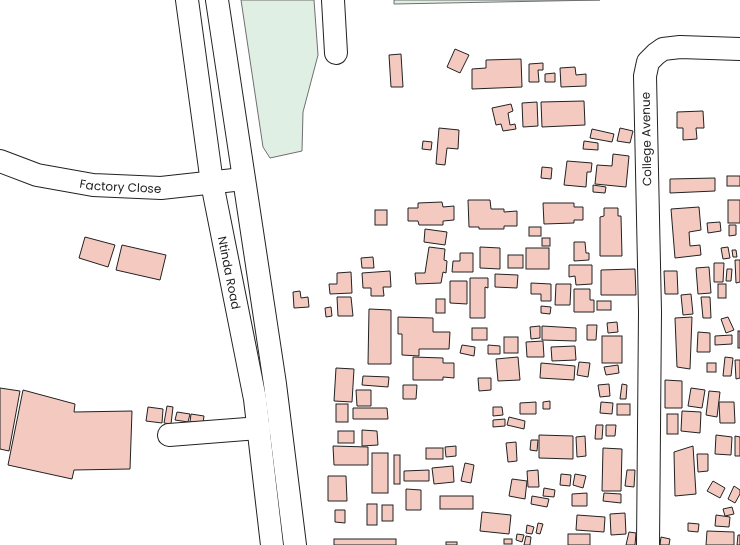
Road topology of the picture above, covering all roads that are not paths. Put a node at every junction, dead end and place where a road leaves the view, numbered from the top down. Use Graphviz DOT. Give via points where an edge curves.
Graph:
graph roads {
  1 [pos="187,0"];
  2 [pos="217,0"];
  3 [pos="334,0"];
  4 [pos="740,49"];
  5 [pos="336,53"];
  6 [pos="0,161"];
  7 [pos="243,179"];
  8 [pos="212,182"];
  9 [pos="259,428"];
  10 [pos="169,435"];
  11 [pos="272,545"];
  12 [pos="295,545"];
  13 [pos="648,545"];
  1 -- 8 [label="main road, Ntinda Road"];
  2 -- 7 [label="main road"];
  3 -- 5 [label="main road"];
  4 -- 13 [label="main road, College Avenue" via="662,49 648,62 645,76 650,312"];
  6 -- 8 [label="main road, Factory Close" via="36,175 93,185 161,188"];
  7 -- 8 [label="main road, Factory Close"];
  7 -- 12 [label="main road" via="275,384"];
  8 -- 9 [label="main road, Ntinda Road"];
  9 -- 10 [label="main road"];
  9 -- 11 [label="main road, Ntinda Road"];
}
